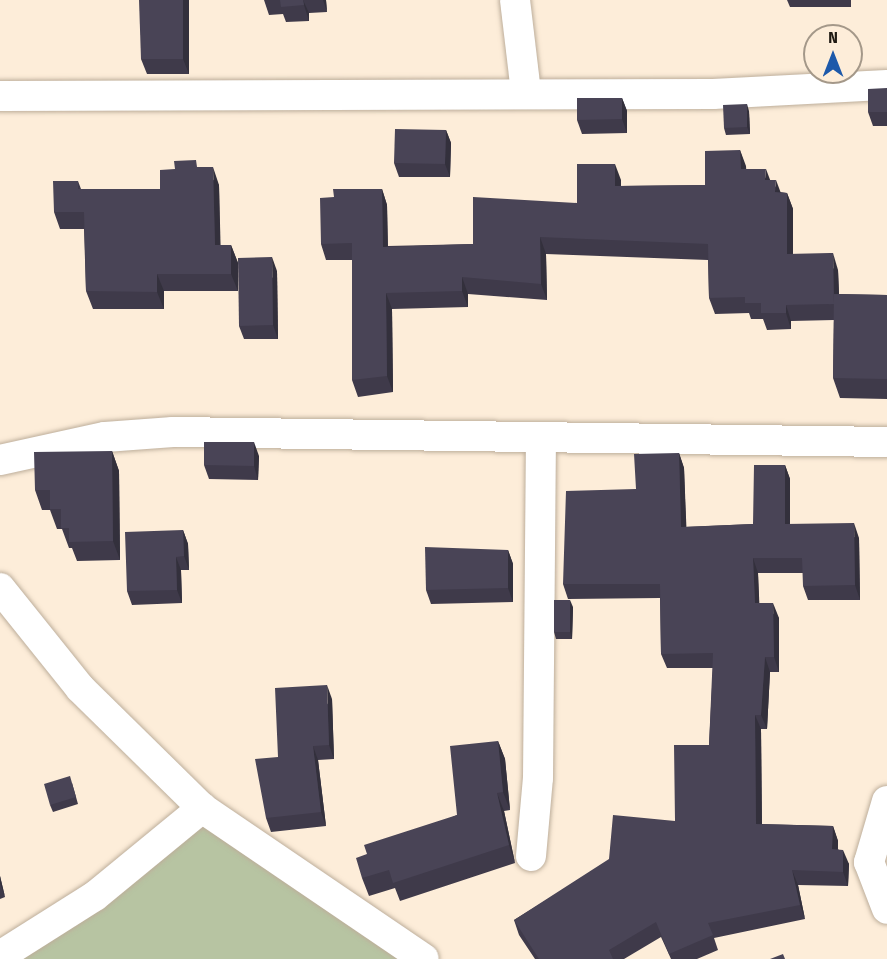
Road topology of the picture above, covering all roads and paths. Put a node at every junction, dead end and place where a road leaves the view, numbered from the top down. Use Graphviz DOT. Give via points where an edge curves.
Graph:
graph roads {
  1 [pos="514,0"];
  2 [pos="887,85"];
  3 [pos="526,92"];
  4 [pos="0,96"];
  5 [pos="542,438"];
  6 [pos="887,442"];
  7 [pos="0,460"];
  8 [pos="0,588"];
  9 [pos="887,801"];
  10 [pos="202,808"];
  11 [pos="531,856"];
  12 [pos="887,909"];
  13 [pos="0,956"];
  14 [pos="424,959"];
  1 -- 3 [label="street"];
  2 -- 3 [label="street" via="713,94"];
  3 -- 4 [label="street"];
  5 -- 6 [label="street"];
  5 -- 7 [label="street" via="173,432 105,437"];
  5 -- 11 [label="street" via="538,778"];
  8 -- 10 [label="street" via="80,688"];
  9 -- 12 [label="street" via="869,862"];
  10 -- 13 [label="street" via="95,896"];
  10 -- 14 [label="street"];
}
